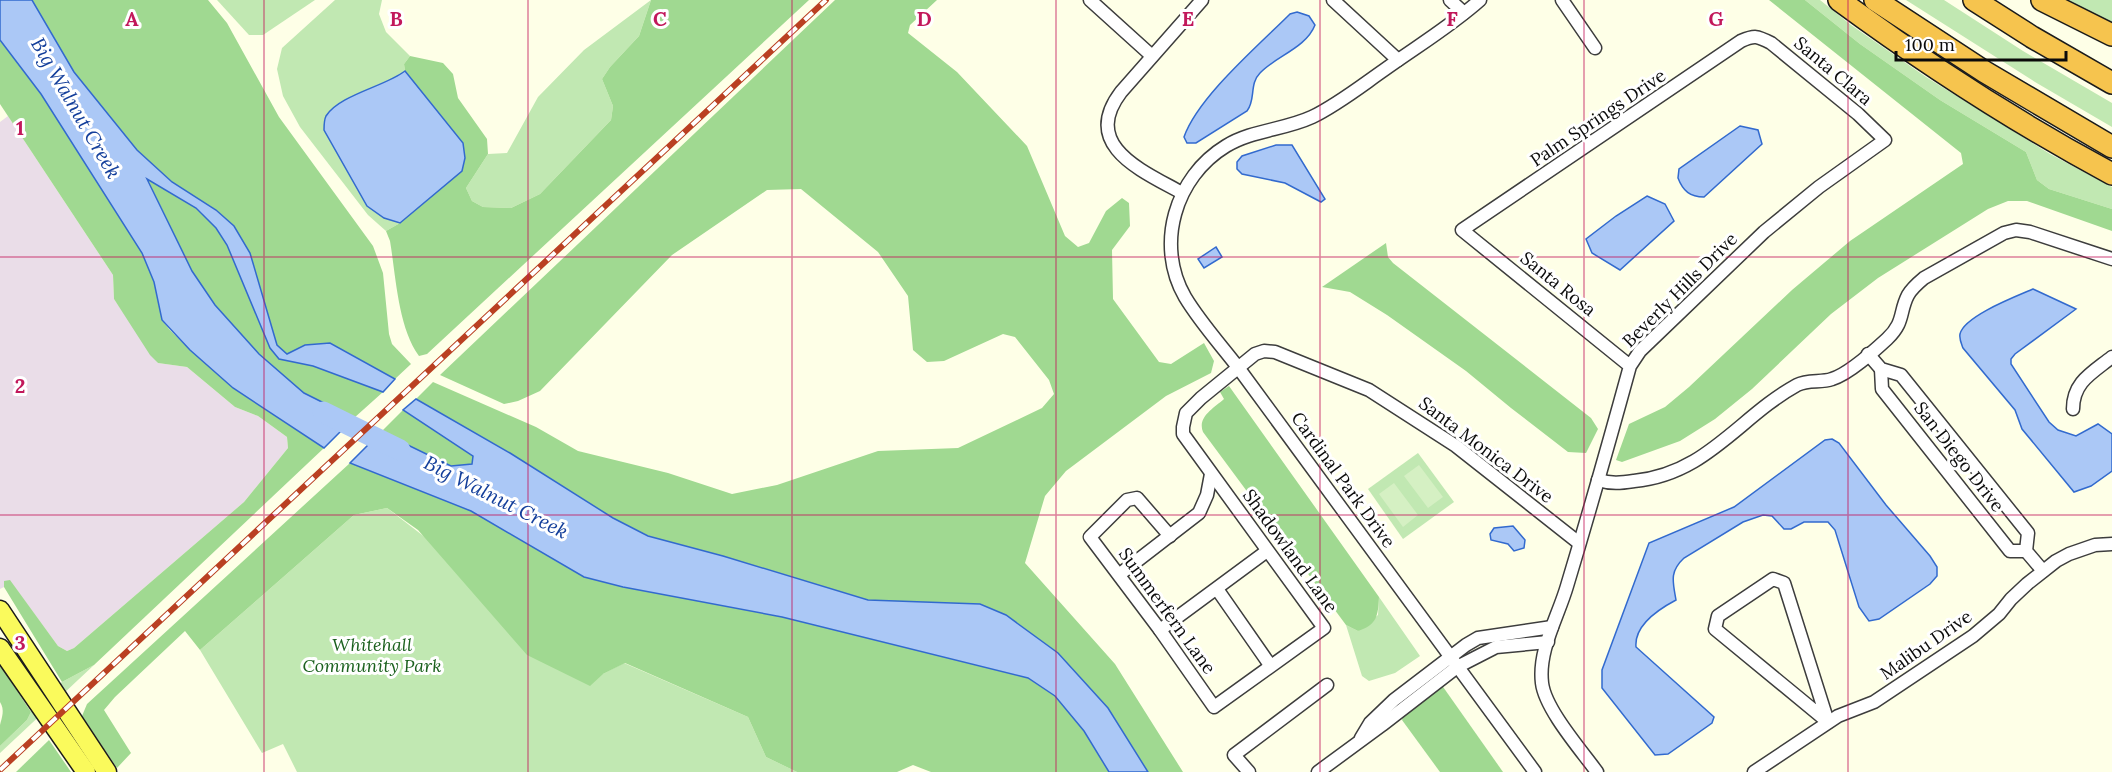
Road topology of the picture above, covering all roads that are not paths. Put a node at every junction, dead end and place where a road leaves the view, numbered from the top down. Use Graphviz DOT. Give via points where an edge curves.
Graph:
graph roads {
  1 [pos="1090,0"];
  2 [pos="1202,0"];
  3 [pos="1334,0"];
  4 [pos="1450,0"];
  5 [pos="1480,0"];
  6 [pos="1562,0"];
  7 [pos="1839,0"];
  8 [pos="1875,0"];
  9 [pos="1974,0"];
  10 [pos="2042,0"];
  11 [pos="1464,13"];
  12 [pos="2112,35"];
  13 [pos="1754,36"];
  14 [pos="1595,48"];
  15 [pos="1152,56"];
  16 [pos="1398,60"];
  17 [pos="2078,64"];
  18 [pos="2112,78"];
  19 [pos="2112,83"];
  20 [pos="1885,140"];
  21 [pos="2112,147"];
  22 [pos="2112,174"];
  23 [pos="1182,193"];
  24 [pos="1462,230"];
  25 [pos="2112,259"];
  26 [pos="1868,354"];
  27 [pos="2112,357"];
  28 [pos="1237,366"];
  29 [pos="1630,366"];
  30 [pos="1881,369"];
  31 [pos="2073,409"];
  32 [pos="1211,474"];
  33 [pos="1599,480"];
  34 [pos="1170,536"];
  35 [pos="1579,543"];
  36 [pos="2112,544"];
  37 [pos="1267,551"];
  38 [pos="2026,551"];
  39 [pos="2043,571"];
  40 [pos="1120,574"];
  41 [pos="1217,589"];
  42 [pos="0,610"];
  43 [pos="1552,627"];
  44 [pos="1160,630"];
  45 [pos="1548,642"];
  46 [pos="0,648"];
  47 [pos="1453,662"];
  48 [pos="1270,665"];
  49 [pos="1327,685"];
  50 [pos="1214,707"];
  51 [pos="1828,722"];
  52 [pos="86,772"];
  53 [pos="106,772"];
  54 [pos="1249,772"];
  55 [pos="1318,772"];
  56 [pos="1535,772"];
  57 [pos="1597,772"];
  58 [pos="1754,772"];
  1 -- 15 [label="street"];
  2 -- 15 [label="street"];
  3 -- 16 [label="street"];
  4 -- 11 [label="street"];
  5 -- 11 [label="street, Cardinal Park Drive"];
  6 -- 14 [label="street"];
  7 -- 22 [label="highway" via="2026,126"];
  8 -- 21 [label="highway" via="1985,72"];
  9 -- 17 [label="highway"];
  10 -- 12 [label="highway"];
  11 -- 16 [label="street, Cardinal Park Drive"];
  13 -- 20 [label="street, Santa Clara" via="1771,43"];
  13 -- 24 [label="street, Palm Springs Drive" via="1741,41"];
  15 -- 23 [label="street" via="1115,100 1108,118 1108,134 1131,164"];
  16 -- 23 [label="street, Cardinal Park Drive" via="1313,117 1252,134 1226,146 1206,161"];
  17 -- 18 [label="highway"];
  17 -- 19 [label="highway"];
  20 -- 29 [label="street, Beverly Hills Drive" via="1764,232 1640,351"];
  23 -- 28 [label="street, Cardinal Park Drive" via="1171,228 1177,278 1185,297"];
  24 -- 29 [label="street, Santa Rosa"];
  25 -- 26 [label="street" via="2030,232 2004,233 1924,278 1909,294 1899,326"];
  26 -- 30 [label="street, San Diego Drive"];
  26 -- 33 [label="street" via="1842,375 1799,384 1782,394 1710,452 1686,466 1647,480 1611,484"];
  27 -- 31 [label="street" via="2079,385 2073,396"];
  28 -- 32 [label="street, Santa Monica Drive" via="1191,407 1184,420 1184,434"];
  28 -- 35 [label="street, Santa Monica Drive" via="1263,351 1275,352 1369,390 1456,446"];
  28 -- 47 [label="street, Cardinal Park Drive"];
  29 -- 33 [label="street, Beverly Hills Drive"];
  30 -- 38 [label="street, San Diego Drive" via="1901,375 2028,533"];
  30 -- 38 [label="street, San Diego Drive" via="1882,389 2010,551"];
  32 -- 34 [label="street" via="1199,513"];
  32 -- 37 [label="street, Shadowland Lane"];
  33 -- 35 [label="street, Beverly Hills Drive"];
  34 -- 40 [label="street"];
  34 -- 40 [label="street, Summerfern Lane" via="1137,498 1127,500 1090,537"];
  35 -- 43 [label="street, Beverly Hills Drive"];
  36 -- 39 [label="street, Malibu Drive" via="2069,554"];
  37 -- 41 [label="street"];
  37 -- 48 [label="street, Shadowland Lane" via="1324,628"];
  38 -- 39 [label="street, San Diego Drive"];
  39 -- 51 [label="street, Malibu Drive" via="1973,636 1874,702"];
  40 -- 44 [label="street, Summerfern Lane"];
  41 -- 44 [label="street"];
  41 -- 48 [label="street"];
  42 -- 53 [label="main road"];
  43 -- 45 [label="street, Beverly Hills Drive"];
  43 -- 47 [label="street" via="1478,638"];
  44 -- 50 [label="street, Summerfern Lane"];
  45 -- 47 [label="street" via="1496,647"];
  45 -- 57 [label="street, Beverly Hills Drive" via="1542,684 1546,698"];
  46 -- 52 [label="main road"];
  47 -- 55 [label="street" via="1394,700 1370,723 1358,744"];
  47 -- 56 [label="street, Cardinal Park Drive"];
  48 -- 50 [label="street, Shadowland Lane"];
  49 -- 54 [label="street" via="1234,755"];
  51 -- 51 [label="street" via="1714,629 1718,616 1773,579 1784,583"];
  51 -- 58 [label="street, Malibu Drive"];
}
